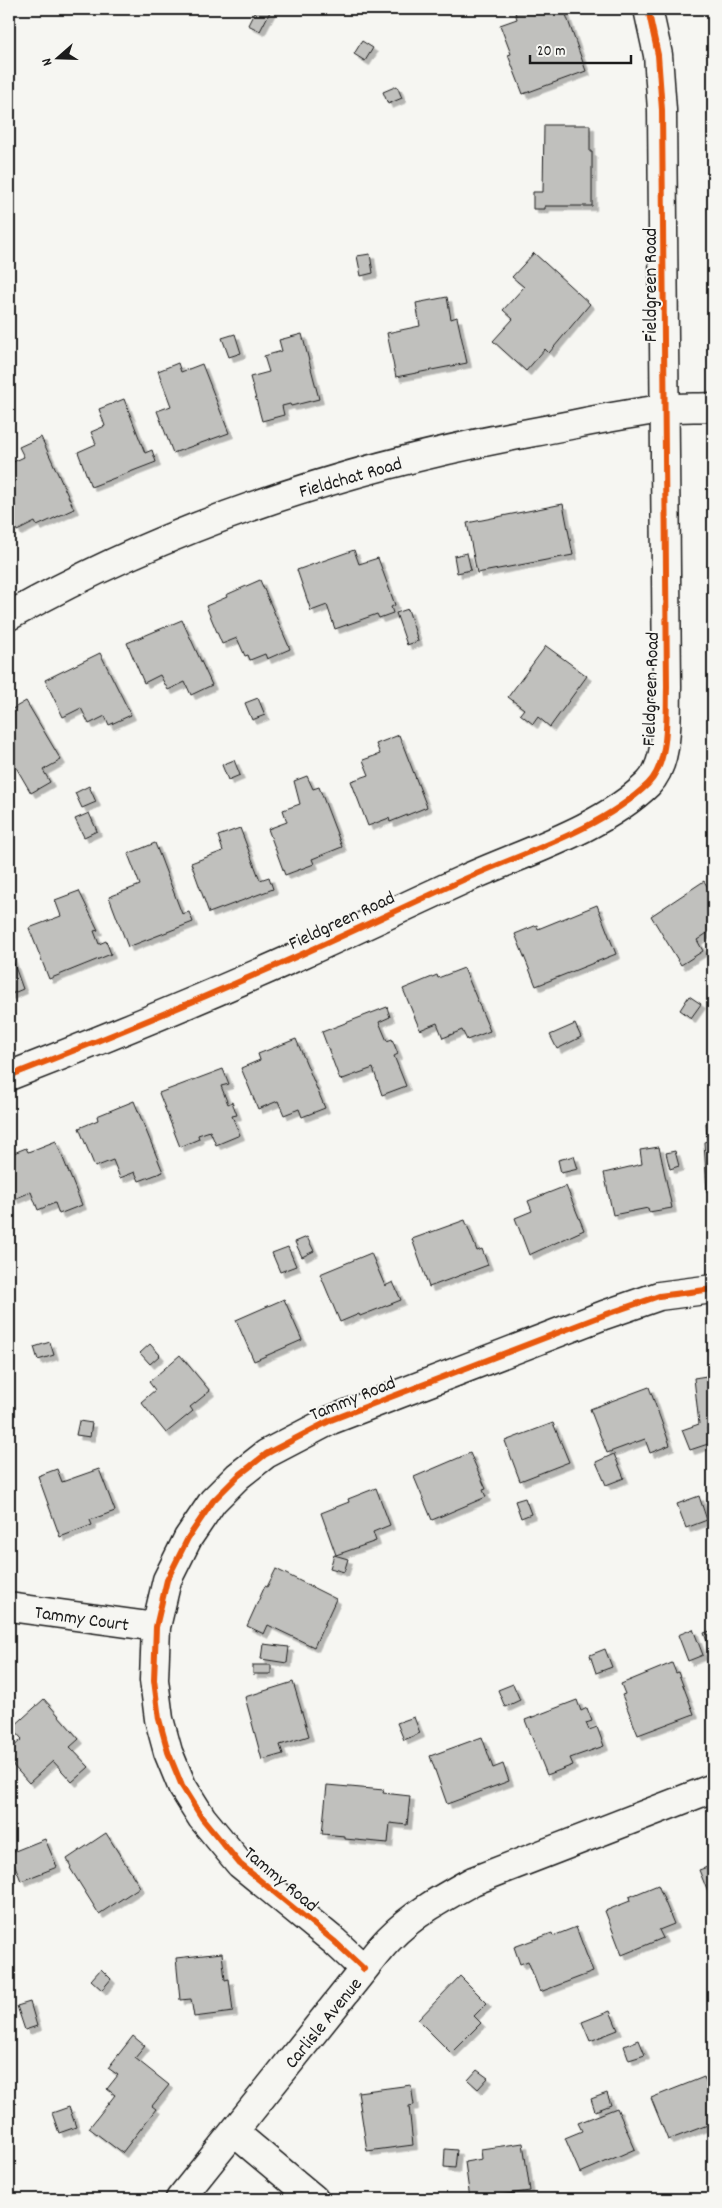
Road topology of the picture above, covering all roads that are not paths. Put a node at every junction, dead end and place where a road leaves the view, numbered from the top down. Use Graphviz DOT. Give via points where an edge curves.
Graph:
graph roads {
  1 [pos="648,9"];
  2 [pos="713,407"];
  3 [pos="665,409"];
  4 [pos="9,616"];
  5 [pos="9,1076"];
  6 [pos="713,1289"];
  7 [pos="9,1607"];
  8 [pos="156,1627"];
  9 [pos="713,1788"];
  10 [pos="364,1969"];
  11 [pos="234,2132"];
  12 [pos="180,2199"];
  13 [pos="314,2199"];
  1 -- 3 [label="street, Fieldgreen Road" via="658,55 662,110"];
  2 -- 3 [label="street, Fieldchat Road"];
  3 -- 4 [label="street, Fieldchat Road" via="466,444 354,473 265,501 170,537 62,586"];
  3 -- 5 [label="street, Fieldgreen Road" via="666,740 657,770 649,783 608,814 566,836 300,955"];
  6 -- 8 [label="street, Tammy Road" via="659,1296 548,1335 331,1420 266,1454 213,1501 188,1538 167,1580"];
  7 -- 8 [label="street, Tammy Court"];
  8 -- 10 [label="street, Tammy Road" via="154,1680 159,1719 182,1786 202,1818 240,1864 334,1940"];
  9 -- 10 [label="street, Carlisle Avenue" via="473,1881 413,1919 390,1938"];
  10 -- 11 [label="street, Carlisle Avenue"];
  11 -- 12 [label="street, Carlisle Avenue"];
  11 -- 13 [label="street"];
}
